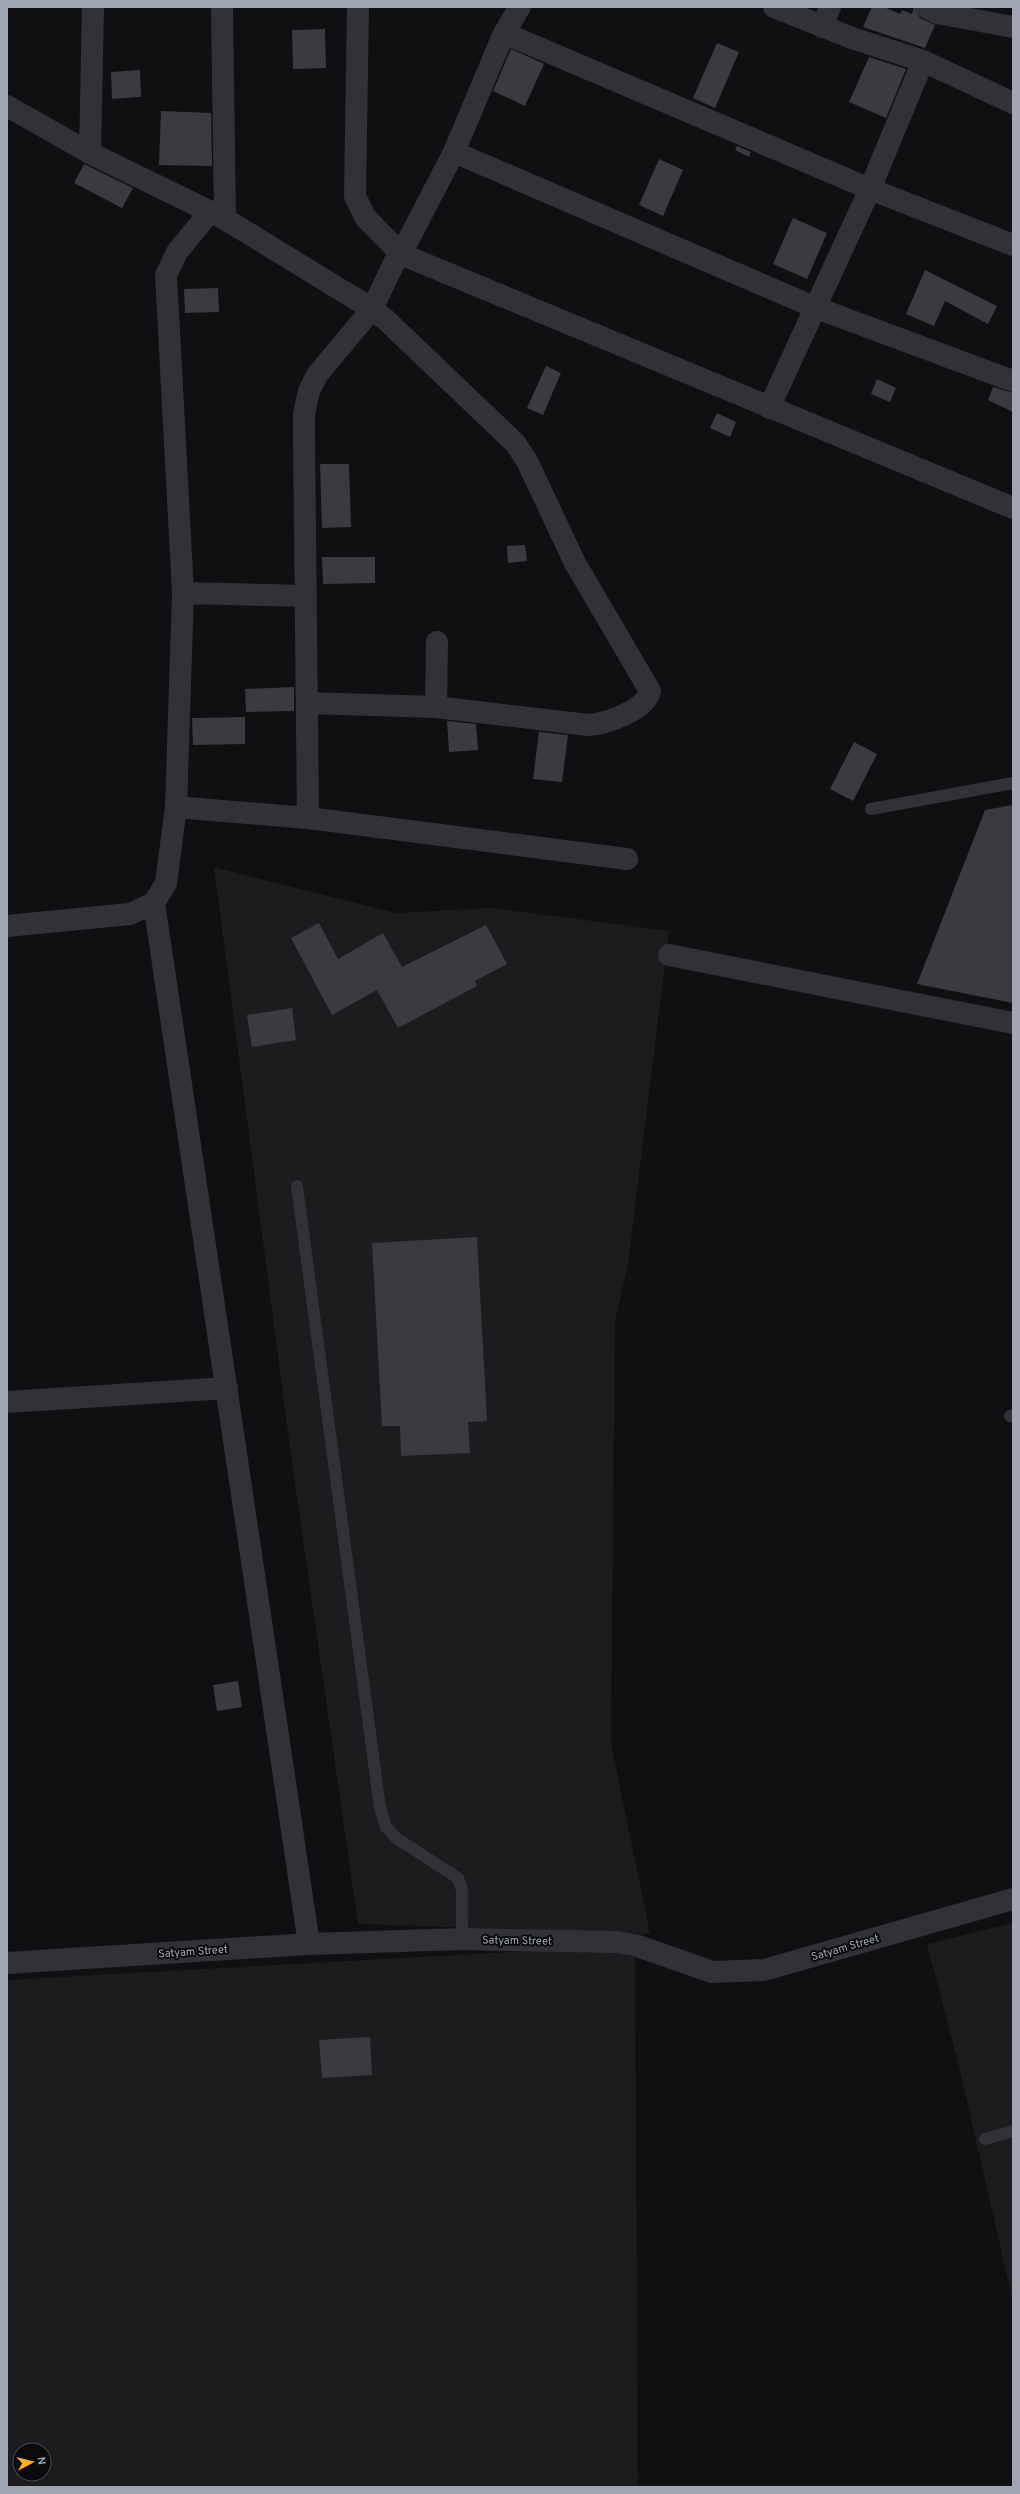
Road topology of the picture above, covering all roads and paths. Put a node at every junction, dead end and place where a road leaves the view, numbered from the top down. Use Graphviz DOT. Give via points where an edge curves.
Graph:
graph roads {
  1 [pos="93,7"];
  2 [pos="222,7"];
  3 [pos="358,7"];
  4 [pos="520,7"];
  5 [pos="774,7"];
  6 [pos="830,7"];
  7 [pos="926,7"];
  8 [pos="822,27"];
  9 [pos="1013,27"];
  10 [pos="504,33"];
  11 [pos="923,61"];
  12 [pos="1013,103"];
  13 [pos="7,106"];
  14 [pos="90,152"];
  15 [pos="454,152"];
  16 [pos="870,189"];
  17 [pos="217,215"];
  18 [pos="1013,245"];
  19 [pos="401,254"];
  20 [pos="814,307"];
  21 [pos="372,309"];
  22 [pos="1013,381"];
  23 [pos="769,408"];
  24 [pos="1013,508"];
  25 [pos="183,593"];
  26 [pos="306,596"];
  27 [pos="437,642"];
  28 [pos="307,703"];
  29 [pos="436,707"];
  30 [pos="1013,784"];
  31 [pos="176,807"];
  32 [pos="870,809"];
  33 [pos="308,818"];
  34 [pos="627,859"];
  35 [pos="154,903"];
  36 [pos="7,926"];
  37 [pos="669,955"];
  38 [pos="1013,1023"];
  39 [pos="297,1186"];
  40 [pos="227,1388"];
  41 [pos="7,1402"];
  42 [pos="1013,1899"];
  43 [pos="462,1939"];
  44 [pos="309,1944"];
  45 [pos="7,1963"];
  46 [pos="1013,2131"];
  47 [pos="985,2139"];
  1 -- 14 [label="street"];
  2 -- 17 [label="street"];
  3 -- 19 [label="street" via="355,196 365,217"];
  4 -- 10 [label="street"];
  5 -- 8 [label="street"];
  6 -- 8 [label="street"];
  7 -- 9 [label="street" via="937,13"];
  8 -- 11 [label="street"];
  10 -- 15 [label="street"];
  10 -- 16 [label="street"];
  11 -- 12 [label="street"];
  11 -- 16 [label="street"];
  13 -- 14 [label="street"];
  14 -- 17 [label="street"];
  15 -- 19 [label="street"];
  15 -- 20 [label="street"];
  16 -- 18 [label="street"];
  16 -- 20 [label="street"];
  17 -- 21 [label="street"];
  17 -- 25 [label="street" via="177,252 166,275"];
  19 -- 21 [label="street" via="396,259"];
  19 -- 23 [label="street"];
  20 -- 22 [label="street"];
  20 -- 23 [label="street"];
  21 -- 26 [label="street" via="317,375 304,414"];
  21 -- 29 [label="street" via="516,443 575,563 650,691 644,702 613,720 593,724"];
  23 -- 24 [label="street"];
  25 -- 26 [label="street"];
  25 -- 31 [label="street"];
  26 -- 28 [label="street"];
  27 -- 29 [label="street"];
  28 -- 29 [label="street"];
  28 -- 33 [label="street"];
  30 -- 32 [label="lane"];
  31 -- 33 [label="street"];
  31 -- 35 [label="street" via="166,883"];
  33 -- 34 [label="street"];
  35 -- 36 [label="street" via="130,914"];
  35 -- 40 [label="street"];
  37 -- 38 [label="street"];
  39 -- 43 [label="lane" via="380,1808 386,1827 396,1838 458,1878 462,1890"];
  40 -- 41 [label="street"];
  40 -- 44 [label="street"];
  42 -- 43 [label="street, Satyam Street" via="764,1970 712,1972 635,1945 616,1942"];
  43 -- 44 [label="street, Satyam Street"];
  44 -- 45 [label="street, Satyam Street"];
  46 -- 47 [label="lane"];
}
